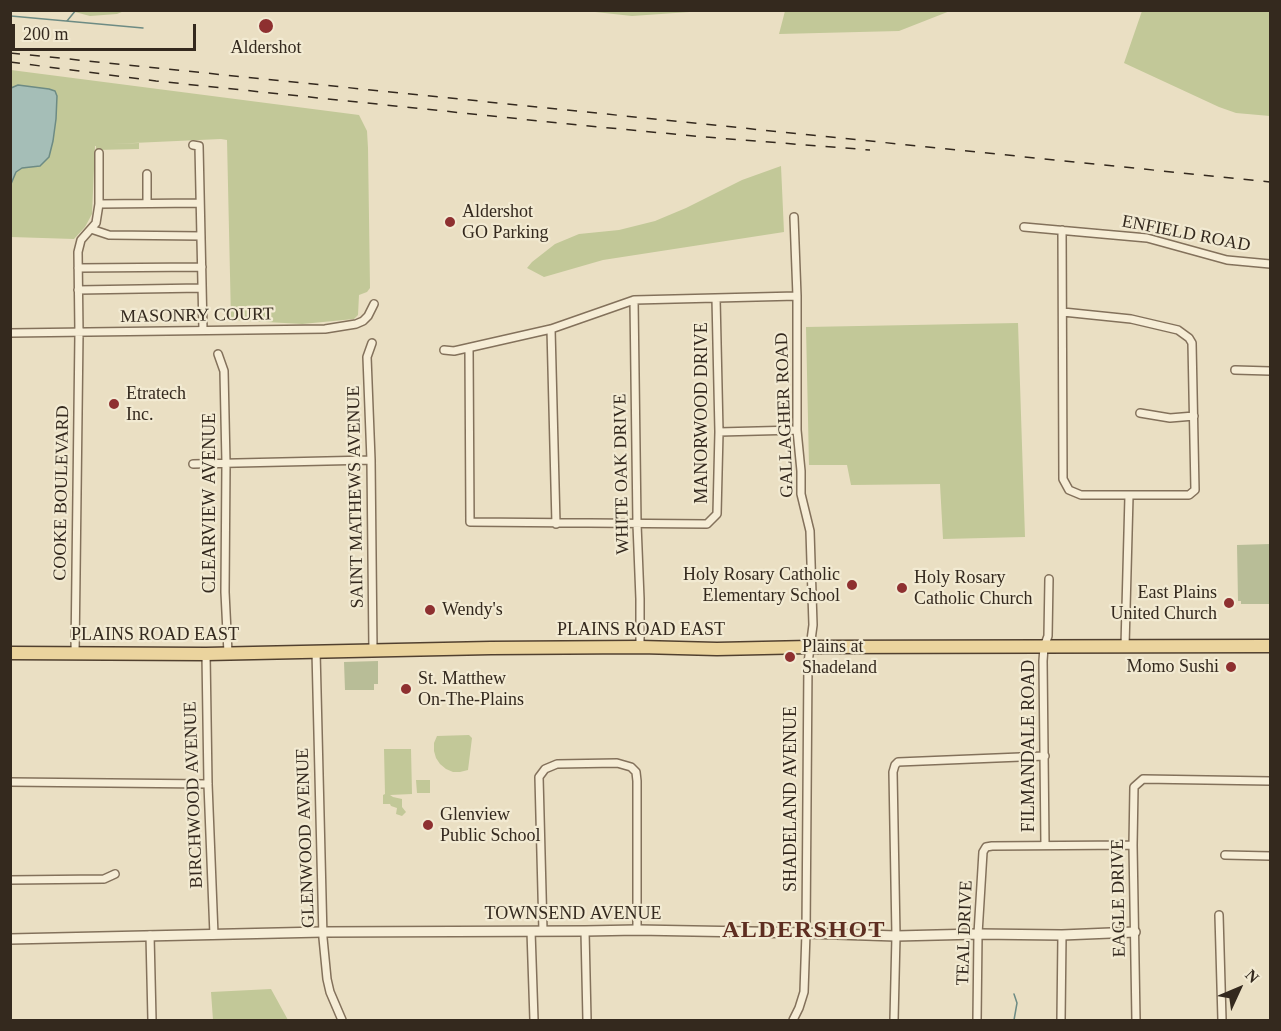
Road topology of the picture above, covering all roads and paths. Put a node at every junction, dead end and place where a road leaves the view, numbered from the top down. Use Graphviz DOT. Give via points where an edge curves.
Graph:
graph roads {
  1 [pos="193,145"];
  2 [pos="99,153"];
  3 [pos="147,174"];
  4 [pos="147,203"];
  5 [pos="200,203"];
  6 [pos="99,204"];
  7 [pos="794,217"];
  8 [pos="1024,227"];
  9 [pos="91,229"];
  10 [pos="1062,230"];
  11 [pos="201,236"];
  12 [pos="1270,264"];
  13 [pos="202,267"];
  14 [pos="78,268"];
  15 [pos="202,288"];
  16 [pos="78,290"];
  17 [pos="797,296"];
  18 [pos="716,298"];
  19 [pos="634,300"];
  20 [pos="374,304"];
  21 [pos="1063,312"];
  22 [pos="551,329"];
  23 [pos="203,330"];
  24 [pos="10,333"];
  25 [pos="79,333"];
  26 [pos="372,343"];
  27 [pos="469,348"];
  28 [pos="444,350"];
  29 [pos="218,354"];
  30 [pos="1235,370"];
  31 [pos="1270,371"];
  32 [pos="1140,413"];
  33 [pos="1194,416"];
  34 [pos="797,430"];
  35 [pos="719,432"];
  36 [pos="371,459"];
  37 [pos="226,463"];
  38 [pos="193,464"];
  39 [pos="1129,496"];
  40 [pos="556,524"];
  41 [pos="637,525"];
  42 [pos="1049,579"];
  43 [pos="1125,645"];
  44 [pos="1270,646"];
  45 [pos="640,647"];
  46 [pos="809,647"];
  47 [pos="1044,647"];
  48 [pos="373,650"];
  49 [pos="316,651"];
  50 [pos="10,653"];
  51 [pos="75,653"];
  52 [pos="228,653"];
  53 [pos="206,654"];
  54 [pos="1045,756"];
  55 [pos="1270,781"];
  56 [pos="10,782"];
  57 [pos="207,784"];
  58 [pos="1045,845"];
  59 [pos="1133,845"];
  60 [pos="1225,855"];
  61 [pos="1270,856"];
  62 [pos="115,874"];
  63 [pos="10,880"];
  64 [pos="1219,915"];
  65 [pos="637,930"];
  66 [pos="531,931"];
  67 [pos="543,931"];
  68 [pos="585,931"];
  69 [pos="323,932"];
  70 [pos="1135,932"];
  71 [pos="806,933"];
  72 [pos="978,934"];
  73 [pos="150,935"];
  74 [pos="214,935"];
  75 [pos="1062,935"];
  76 [pos="896,936"];
  77 [pos="10,939"];
  78 [pos="152,1020"];
  79 [pos="342,1020"];
  80 [pos="534,1020"];
  81 [pos="587,1020"];
  82 [pos="792,1020"];
  83 [pos="894,1020"];
  84 [pos="977,1020"];
  85 [pos="1061,1020"];
  86 [pos="1136,1020"];
  87 [pos="1222,1020"];
  1 -- 5 [label="street" via="199,146"];
  2 -- 6 [label="street, COOKE BOULEVARD"];
  3 -- 4 [label="street"];
  4 -- 5 [label="street"];
  4 -- 6 [label="street"];
  5 -- 11 [label="street"];
  6 -- 9 [label="street, COOKE BOULEVARD"];
  7 -- 17 [label="street, GALLAGHER ROAD"];
  8 -- 10 [label="street, ENFIELD ROAD"];
  9 -- 11 [label="street" via="110,236"];
  9 -- 14 [label="street, COOKE BOULEVARD" via="81,240"];
  10 -- 12 [label="street, ENFIELD ROAD" via="1147,238 1227,260"];
  10 -- 21 [label="street"];
  11 -- 13 [label="street"];
  13 -- 14 [label="street"];
  13 -- 15 [label="street"];
  14 -- 16 [label="street, COOKE BOULEVARD"];
  15 -- 16 [label="street"];
  15 -- 23 [label="street"];
  16 -- 25 [label="street, COOKE BOULEVARD"];
  17 -- 18 [label="street"];
  17 -- 34 [label="street, GALLAGHER ROAD"];
  18 -- 19 [label="street"];
  18 -- 35 [label="street, MANORWOOD DRIVE"];
  19 -- 22 [label="street"];
  19 -- 41 [label="street, WHITE OAK DRIVE"];
  20 -- 23 [label="street, MASONRY COURT" via="363,321 325,329"];
  21 -- 33 [label="street" via="1131,319 1178,330 1189,338"];
  21 -- 39 [label="street" via="1064,479 1069,490 1081,495"];
  22 -- 27 [label="street"];
  22 -- 40 [label="street"];
  23 -- 25 [label="street, MASONRY COURT"];
  24 -- 25 [label="street, MASONRY COURT"];
  25 -- 51 [label="street, COOKE BOULEVARD"];
  26 -- 36 [label="street, SAINT MATHEWS AVENUE" via="367,357"];
  27 -- 28 [label="street"];
  27 -- 40 [label="street" via="471,522"];
  29 -- 37 [label="street, CLEARVIEW AVENUE" via="224,371"];
  30 -- 31 [label="street"];
  32 -- 33 [label="street" via="1170,418"];
  33 -- 39 [label="street" via="1195,490 1189,495"];
  34 -- 35 [label="street"];
  34 -- 46 [label="street, GALLAGHER ROAD" via="801,494 810,531 813,625"];
  35 -- 41 [label="street, MANORWOOD DRIVE" via="717,514 707,524"];
  36 -- 37 [label="street"];
  36 -- 48 [label="street, SAINT MATHEWS AVENUE"];
  37 -- 38 [label="street"];
  37 -- 52 [label="street, CLEARVIEW AVENUE"];
  39 -- 43 [label="street"];
  40 -- 41 [label="street"];
  41 -- 45 [label="street, WHITE OAK DRIVE"];
  42 -- 47 [label="street, FILMANDALE ROAD" via="1048,636"];
  43 -- 44 [label="main road, PLAINS ROAD EAST"];
  43 -- 47 [label="main road, PLAINS ROAD EAST"];
  45 -- 46 [label="main road, PLAINS ROAD EAST"];
  45 -- 48 [label="main road, PLAINS ROAD EAST"];
  46 -- 47 [label="main road, PLAINS ROAD EAST"];
  46 -- 71 [label="street, SHADELAND AVENUE"];
  47 -- 54 [label="street, FILMANDALE ROAD"];
  48 -- 49 [label="main road, PLAINS ROAD EAST"];
  49 -- 52 [label="main road, PLAINS ROAD EAST"];
  49 -- 69 [label="street, GLENWOOD AVENUE"];
  50 -- 51 [label="main road, PLAINS ROAD EAST"];
  51 -- 53 [label="main road, PLAINS ROAD EAST"];
  52 -- 53 [label="main road, PLAINS ROAD EAST"];
  53 -- 57 [label="street, BIRCHWOOD AVENUE"];
  54 -- 58 [label="street, FILMANDALE ROAD"];
  54 -- 76 [label="street" via="895,765"];
  55 -- 59 [label="street, EAGLE DRIVE" via="1143,779 1134,787"];
  56 -- 57 [label="street"];
  57 -- 74 [label="street, BIRCHWOOD AVENUE"];
  58 -- 59 [label="street"];
  58 -- 72 [label="street, TEAL DRIVE" via="986,847"];
  59 -- 70 [label="street, EAGLE DRIVE"];
  60 -- 61 [label="street"];
  62 -- 63 [label="street" via="104,879"];
  64 -- 87 [label="street"];
  65 -- 67 [label="street" via="636,772 631,766 618,763 557,764 539,777"];
  65 -- 68 [label="street, TOWNSEND AVENUE"];
  65 -- 71 [label="street, TOWNSEND AVENUE"];
  66 -- 67 [label="street, TOWNSEND AVENUE"];
  66 -- 69 [label="street, TOWNSEND AVENUE"];
  66 -- 80 [label="street"];
  67 -- 68 [label="street, TOWNSEND AVENUE"];
  68 -- 81 [label="street"];
  69 -- 74 [label="street, TOWNSEND AVENUE"];
  69 -- 79 [label="street, GLENWOOD AVENUE" via="327,979"];
  70 -- 75 [label="street, TOWNSEND AVENUE"];
  70 -- 86 [label="street, EAGLE DRIVE"];
  71 -- 76 [label="street, TOWNSEND AVENUE"];
  71 -- 82 [label="street, SHADELAND AVENUE" via="804,992"];
  72 -- 75 [label="street, TOWNSEND AVENUE"];
  72 -- 76 [label="street, TOWNSEND AVENUE"];
  72 -- 84 [label="street, TEAL DRIVE"];
  73 -- 74 [label="street, TOWNSEND AVENUE"];
  73 -- 77 [label="street, TOWNSEND AVENUE"];
  73 -- 78 [label="street"];
  75 -- 85 [label="street"];
  76 -- 83 [label="street"];
}
